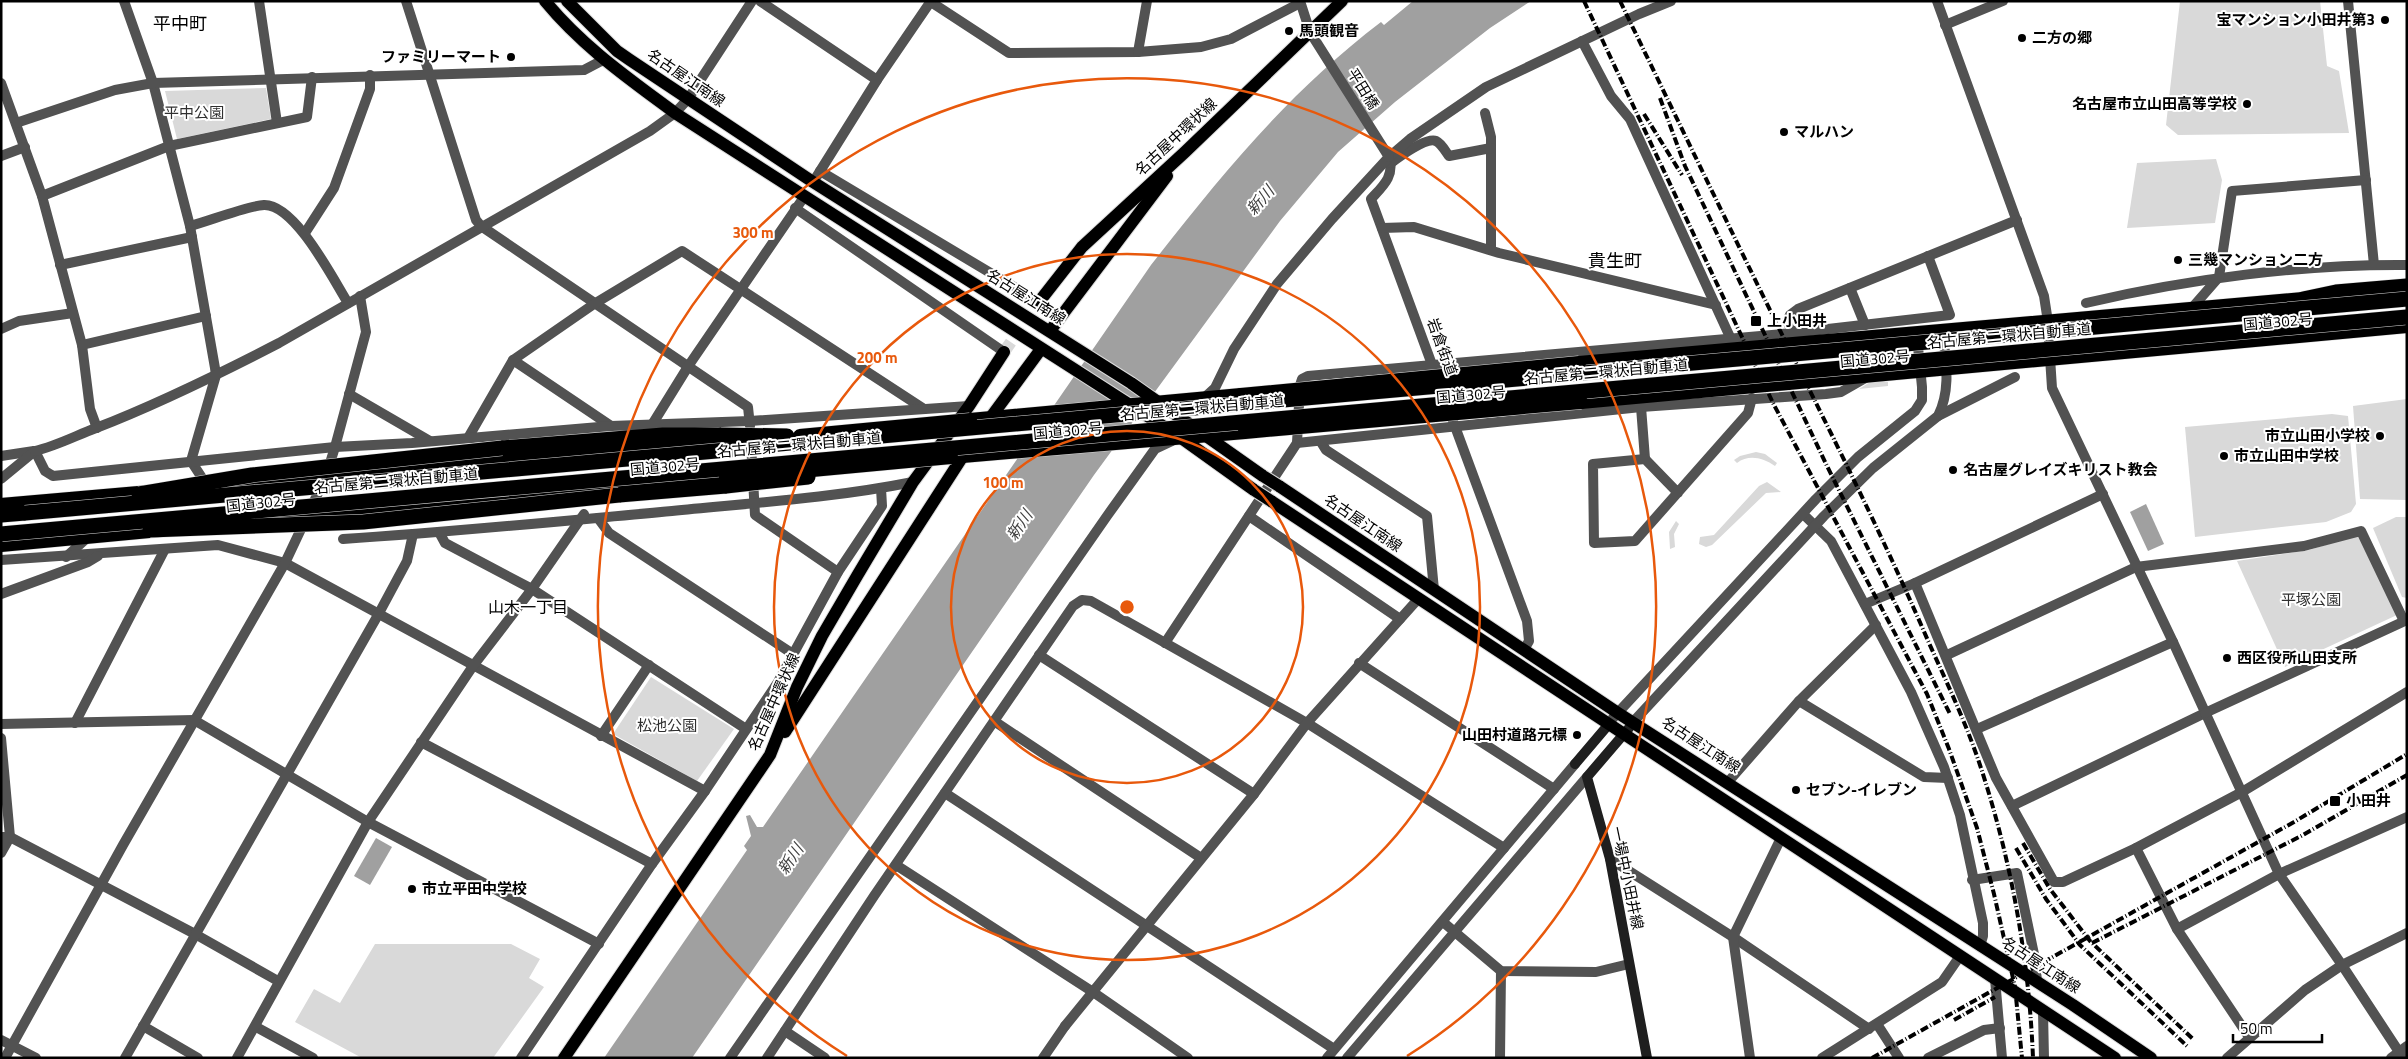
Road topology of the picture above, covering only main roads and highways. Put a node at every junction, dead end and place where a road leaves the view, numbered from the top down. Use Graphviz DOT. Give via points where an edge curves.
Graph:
graph roads {
  1 [pos="545,1"];
  2 [pos="567,1"];
  3 [pos="1342,1"];
  4 [pos="1185,152"];
  5 [pos="2407,286"];
  6 [pos="2407,290"];
  7 [pos="2303,299"];
  8 [pos="2407,299"];
  9 [pos="1039,302"];
  10 [pos="2407,317"];
  11 [pos="2407,326"];
  12 [pos="1054,334"];
  13 [pos="1044,351"];
  14 [pos="1004,352"];
  15 [pos="1120,402"];
  16 [pos="1159,403"];
  17 [pos="969,413"];
  18 [pos="998,417"];
  19 [pos="1205,435"];
  20 [pos="795,436"];
  21 [pos="1180,437"];
  22 [pos="721,439"];
  23 [pos="964,456"];
  24 [pos="914,460"];
  25 [pos="726,482"];
  26 [pos="1,505"];
  27 [pos="25,513"];
  28 [pos="1,515"];
  29 [pos="1,535"];
  30 [pos="1,545"];
  31 [pos="1634,721"];
  32 [pos="1609,724"];
  33 [pos="1624,734"];
  34 [pos="770,755"];
  35 [pos="1575,764"];
  36 [pos="564,1058"];
  37 [pos="1647,1058"];
  38 [pos="2115,1058"];
  39 [pos="2151,1058"];
  1 -- 13 [label="main road" via="603,60 675,112"];
  2 -- 12 [label="main road, 名古屋江南線" via="617,51 813,182"];
  3 -- 4 [label="main road, 名古屋中環状線"];
  4 -- 9 [label="main road, 名古屋中環状線" via="1082,246"];
  4 -- 12 [label="main road"];
  5 -- 7 [label="highway" via="2336,292"];
  6 -- 7 [label="highway, 国道302号"];
  7 -- 16 [label="highway, 国道302号, bridge"];
  8 -- 27 [label="highway, 名古屋第二環状自動車道, bridge"];
  10 -- 29 [label="highway, 名古屋第二環状自動車道, bridge"];
  11 -- 19 [label="highway, 国道302号, bridge"];
  12 -- 16 [label="main road, 名古屋江南線"];
  13 -- 15 [label="main road"];
  13 -- 18 [label="main road"];
  14 -- 17 [label="main road, 名古屋中環状線"];
  15 -- 16 [label="highway, 国道302号"];
  15 -- 18 [label="highway, 国道302号"];
  15 -- 21 [label="main road"];
  16 -- 19 [label="main road, 名古屋江南線"];
  17 -- 18 [label="highway, 国道302号"];
  17 -- 20 [label="highway, 国道302号, bridge"];
  17 -- 34 [label="main road, 名古屋中環状線" via="912,482 822,636"];
  19 -- 21 [label="highway, 国道302号"];
  19 -- 31 [label="main road, 名古屋江南線, bridge"];
  20 -- 22 [label="highway, bridge"];
  21 -- 23 [label="highway, 国道302号"];
  21 -- 32 [label="main road, bridge" via="1254,490"];
  22 -- 26 [label="highway, 国道302号"];
  22 -- 27 [label="highway, bridge" via="663,435 502,448 252,475"];
  23 -- 24 [label="highway, 国道302号, bridge"];
  23 -- 34 [label="main road"];
  24 -- 25 [label="highway, bridge" via="808,477"];
  25 -- 29 [label="highway, bridge" via="363,522"];
  25 -- 30 [label="highway, 国道302号" via="307,515"];
  27 -- 28 [label="highway, 名古屋第二環状自動車道"];
  31 -- 33 [label="main road"];
  31 -- 39 [label="main road, 名古屋江南線"];
  32 -- 33 [label="main road"];
  32 -- 35 [label="main road"];
  33 -- 37 [label="main road, 一場中小田井線" via="1587,777 1610,859"];
  33 -- 38 [label="main road"];
  34 -- 36 [label="main road, 名古屋中環状線"];
}
